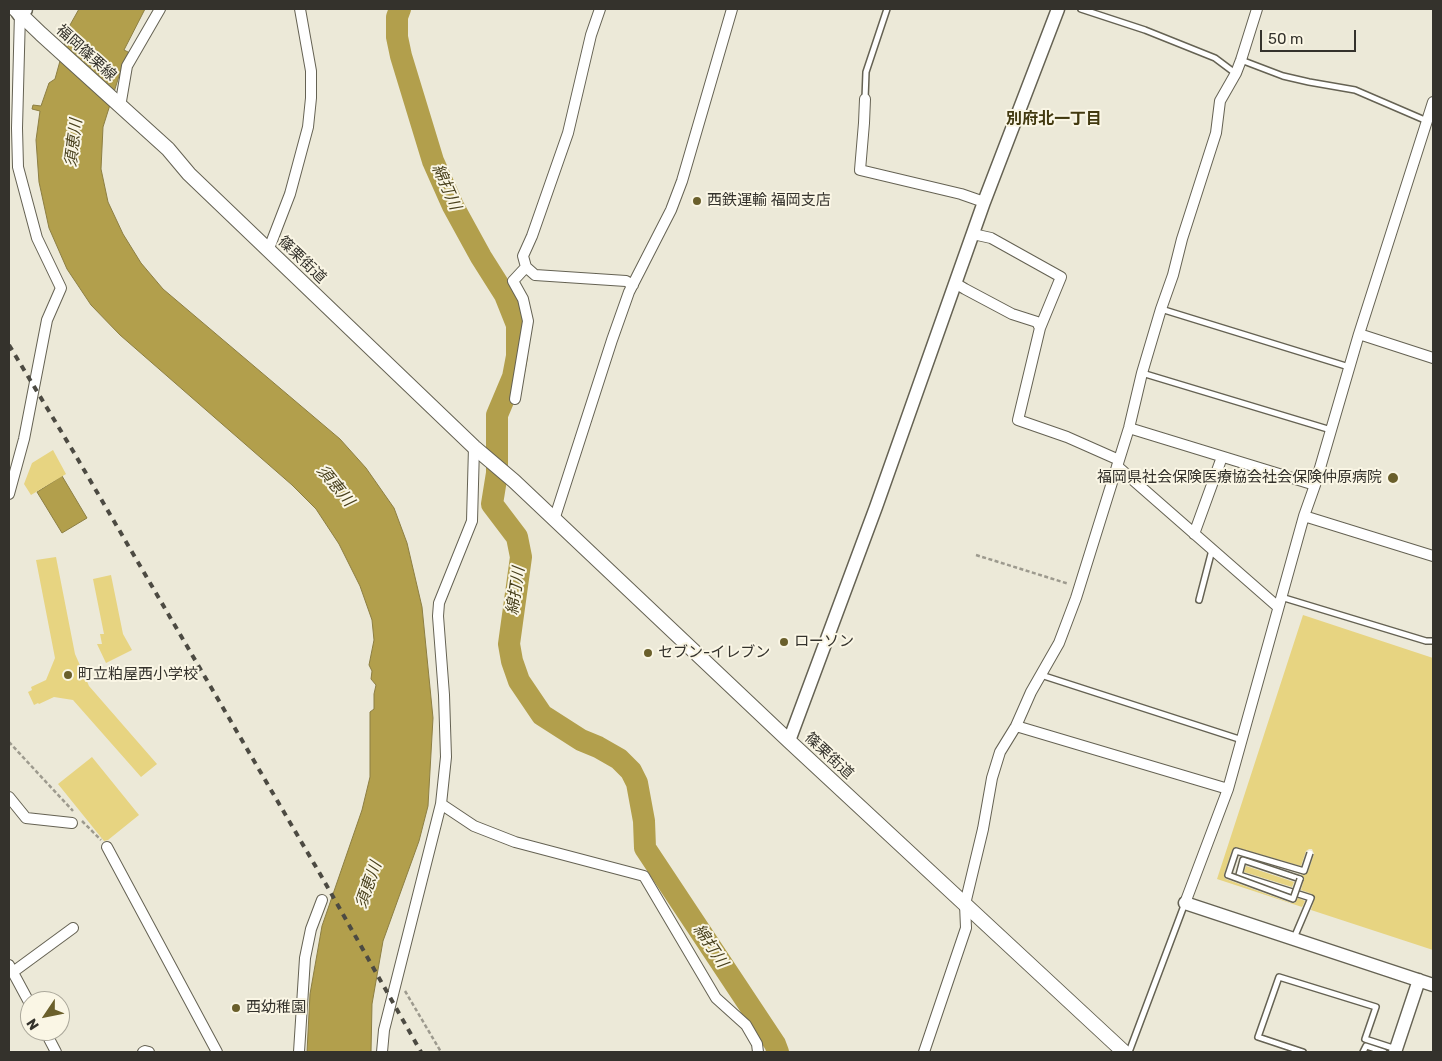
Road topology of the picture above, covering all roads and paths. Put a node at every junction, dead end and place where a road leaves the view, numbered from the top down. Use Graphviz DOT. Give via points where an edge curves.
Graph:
graph roads {
  1 [pos="160,9"];
  2 [pos="300,9"];
  3 [pos="600,9"];
  4 [pos="732,9"];
  5 [pos="887,9"];
  6 [pos="1058,9"];
  7 [pos="1081,9"];
  8 [pos="1257,9"];
  9 [pos="20,10"];
  10 [pos="1241,60"];
  11 [pos="1236,73"];
  12 [pos="109,95"];
  13 [pos="865,99"];
  14 [pos="1433,102"];
  15 [pos="120,107"];
  16 [pos="1427,121"];
  17 [pos="984,202"];
  18 [pos="973,234"];
  19 [pos="268,251"];
  20 [pos="526,267"];
  21 [pos="955,283"];
  22 [pos="633,285"];
  23 [pos="1161,309"];
  24 [pos="1040,328"];
  25 [pos="1359,334"];
  26 [pos="1433,358"];
  27 [pos="1349,367"];
  28 [pos="1142,373"];
  29 [pos="515,399"];
  30 [pos="1129,428"];
  31 [pos="1331,430"];
  32 [pos="474,447"];
  33 [pos="1222,457"];
  34 [pos="1118,463"];
  35 [pos="1315,485"];
  36 [pos="9,494"];
  37 [pos="1304,516"];
  38 [pos="554,520"];
  39 [pos="1194,534"];
  40 [pos="1212,550"];
  41 [pos="976,555"];
  42 [pos="1433,556"];
  43 [pos="1080,587"];
  44 [pos="1199,600"];
  45 [pos="1280,602"];
  46 [pos="1433,641"];
  47 [pos="1041,675"];
  48 [pos="1016,726"];
  49 [pos="1242,740"];
  50 [pos="790,741"];
  51 [pos="9,742"];
  52 [pos="1228,789"];
  53 [pos="9,798"];
  54 [pos="441,804"];
  55 [pos="74,812"];
  56 [pos="76,821"];
  57 [pos="107,847"];
  58 [pos="1310,853"];
  59 [pos="322,900"];
  60 [pos="1185,903"];
  61 [pos="965,904"];
  62 [pos="73,928"];
  63 [pos="1293,939"];
  64 [pos="11,969"];
  65 [pos="398,979"];
  66 [pos="1419,980"];
  67 [pos="1433,985"];
  68 [pos="23,991"];
  69 [pos="1392,1051"];
  70 [pos="143,1052"];
  71 [pos="149,1052"];
  72 [pos="217,1052"];
  73 [pos="299,1052"];
  74 [pos="382,1052"];
  75 [pos="441,1052"];
  76 [pos="758,1052"];
  77 [pos="924,1052"];
  78 [pos="1124,1052"];
  79 [pos="1129,1052"];
  80 [pos="1303,1052"];
  81 [pos="1363,1052"];
  1 -- 15 [label="street" via="127,66"];
  2 -- 19 [label="street" via="311,71 308,127 290,194"];
  3 -- 20 [label="street" via="568,133 523,256"];
  4 -- 22 [label="street" via="682,181"];
  5 -- 13 [label="lane" via="866,72"];
  6 -- 17 [label="street"];
  7 -- 11 [label="lane" via="1215,58"];
  8 -- 10 [label="street"];
  9 -- 12 [label="main road, 福岡篠栗線" via="41,34"];
  9 -- 36 [label="street" via="18,167 38,238 61,288 47,320 24,439"];
  10 -- 11 [label="street"];
  10 -- 16 [label="lane" via="1282,76 1355,90"];
  11 -- 23 [label="street" via="1220,101 1216,133"];
  12 -- 15 [label="main road, 篠栗街道"];
  13 -- 17 [label="street" via="860,170"];
  14 -- 16 [label="street"];
  15 -- 19 [label="main road, 篠栗街道" via="168,150"];
  16 -- 25 [label="street"];
  17 -- 18 [label="street"];
  18 -- 21 [label="street"];
  18 -- 24 [label="street" via="991,238 1061,277"];
  19 -- 32 [label="main road, 篠栗街道"];
  20 -- 22 [label="street" via="535,276 626,281"];
  20 -- 29 [label="street" via="513,281 523,299 528,322"];
  21 -- 24 [label="street" via="1012,314 1037,322"];
  21 -- 50 [label="street"];
  22 -- 38 [label="street"];
  23 -- 27 [label="lane"];
  23 -- 28 [label="street"];
  24 -- 34 [label="street" via="1018,420 1067,437"];
  25 -- 26 [label="street"];
  25 -- 27 [label="street"];
  27 -- 31 [label="street"];
  28 -- 30 [label="street"];
  28 -- 31 [label="lane"];
  30 -- 33 [label="street"];
  30 -- 34 [label="street"];
  31 -- 35 [label="street"];
  32 -- 38 [label="main road, 篠栗街道"];
  32 -- 54 [label="street" via="472,521 439,603 446,758"];
  33 -- 35 [label="street"];
  33 -- 39 [label="street"];
  34 -- 39 [label="street"];
  34 -- 43 [label="street"];
  35 -- 37 [label="street"];
  37 -- 42 [label="street"];
  37 -- 45 [label="street"];
  38 -- 50 [label="main road, 篠栗街道"];
  39 -- 40 [label="street"];
  40 -- 44 [label="lane"];
  40 -- 45 [label="street"];
  41 -- 43 [label="path"];
  43 -- 47 [label="street" via="1059,643"];
  45 -- 46 [label="lane"];
  45 -- 49 [label="street"];
  47 -- 48 [label="street"];
  47 -- 49 [label="lane"];
  48 -- 52 [label="street"];
  48 -- 61 [label="street" via="1000,752 992,778"];
  49 -- 52 [label="street"];
  50 -- 61 [label="main road, 篠栗街道"];
  51 -- 55 [label="path"];
  52 -- 60 [label="street"];
  53 -- 56 [label="street" via="26,818"];
  54 -- 65 [label="street"];
  54 -- 76 [label="street" via="474,826 515,842 644,876 716,998 746,1025"];
  56 -- 57 [label="path"];
  57 -- 72 [label="street"];
  58 -- 63 [label="lane, bridge" via="1304,872 1236,851 1228,875 1293,899 1300,879 1243,860 1239,875 1311,898"];
  59 -- 73 [label="street" via="305,958"];
  60 -- 63 [label="street"];
  60 -- 79 [label="lane"];
  61 -- 77 [label="street" via="966,928"];
  61 -- 78 [label="main road, 篠栗街道"];
  62 -- 64 [label="street"];
  63 -- 66 [label="street"];
  64 -- 68 [label="street"];
  65 -- 74 [label="street" via="384,1030"];
  65 -- 75 [label="path"];
  66 -- 67 [label="street"];
  66 -- 69 [label="street"];
  69 -- 80 [label="lane" via="1365,1039 1376,1007 1279,977 1258,1037"];
  69 -- 81 [label="lane" via="1366,1046"];
  70 -- 71 [label="street"];
}
